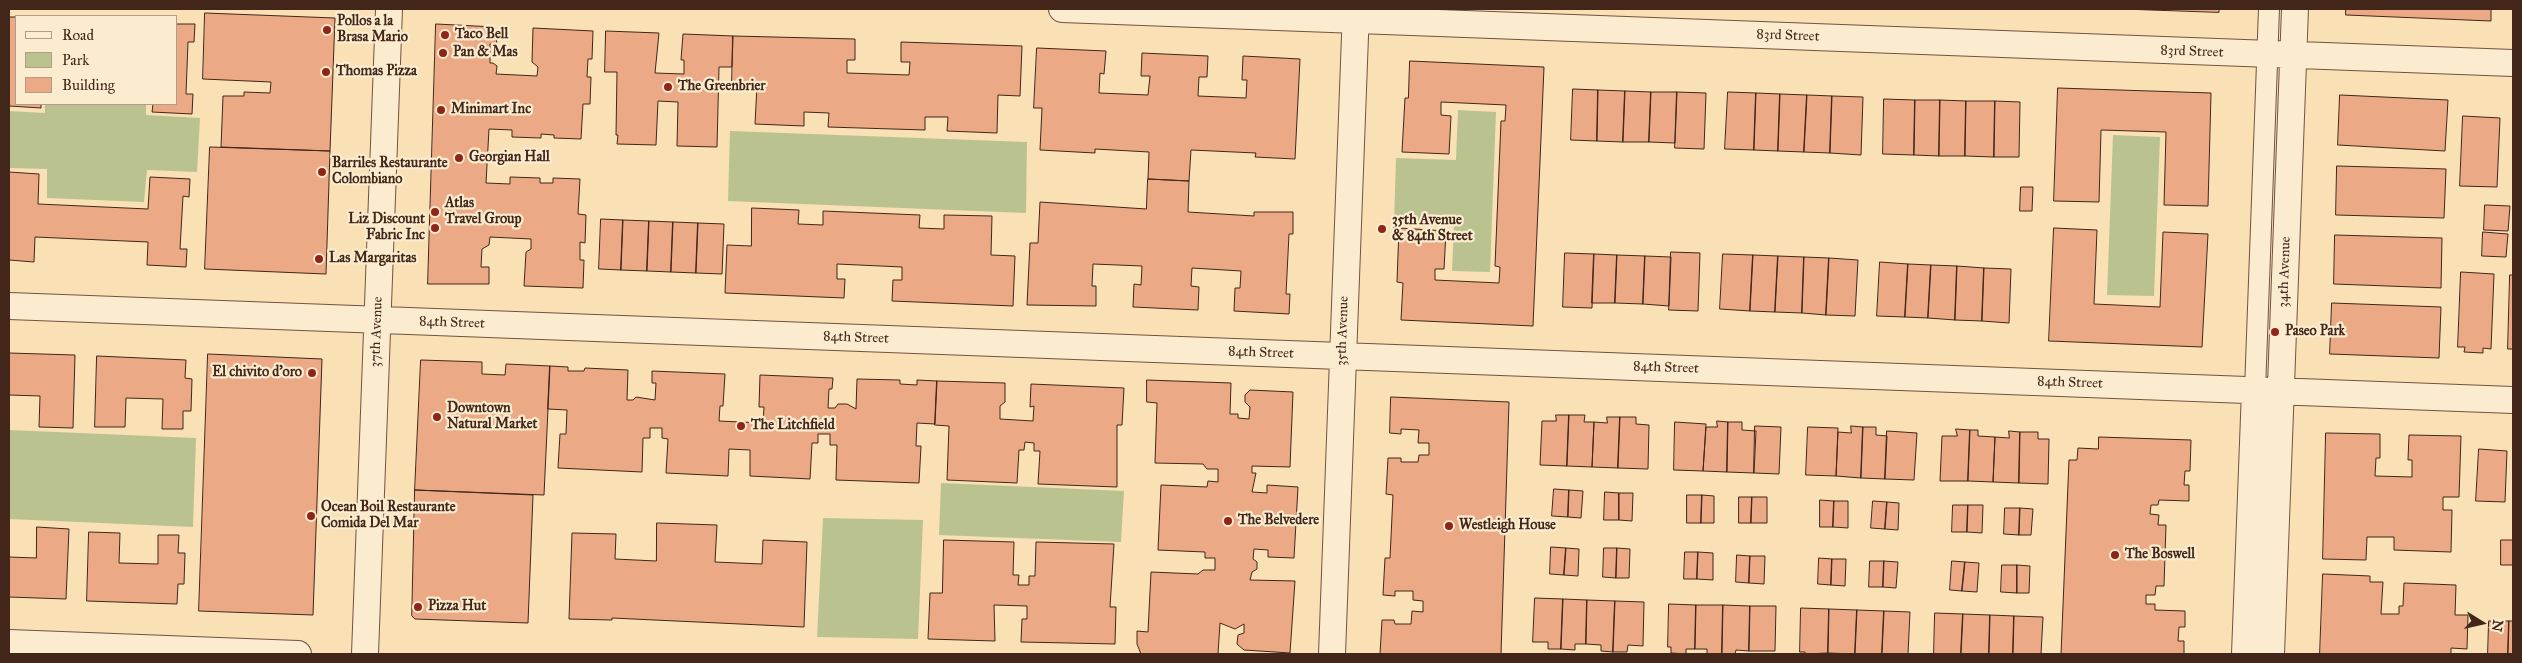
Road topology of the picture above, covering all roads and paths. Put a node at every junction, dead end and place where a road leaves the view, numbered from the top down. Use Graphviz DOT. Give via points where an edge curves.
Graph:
graph roads {
  1 [pos="389,9"];
  2 [pos="1062,9"];
  3 [pos="2269,9"];
  4 [pos="2295,9"];
  5 [pos="1356,14"];
  6 [pos="2267,55"];
  7 [pos="2294,56"];
  8 [pos="2513,63"];
  9 [pos="9,306"];
  10 [pos="378,320"];
  11 [pos="1342,356"];
  12 [pos="2255,390"];
  13 [pos="2281,391"];
  14 [pos="2513,400"];
  15 [pos="9,643"];
  16 [pos="298,654"];
  17 [pos="365,654"];
  18 [pos="1332,654"];
  19 [pos="2245,654"];
  20 [pos="2271,654"];
  1 -- 10 [label="street, 37th Avenue"];
  2 -- 5 [label="street, 83rd Street"];
  3 -- 6 [label="street, 34th Avenue"];
  4 -- 7 [label="street, 34th Avenue"];
  5 -- 6 [label="street, 83rd Street"];
  5 -- 11 [label="street, 35th Avenue"];
  6 -- 7 [label="street, 83rd Street"];
  6 -- 12 [label="street, 34th Avenue"];
  7 -- 8 [label="street, 83rd Street"];
  7 -- 13 [label="street, 34th Avenue"];
  9 -- 10 [label="street, 84th Street"];
  10 -- 11 [label="street, 84th Street"];
  10 -- 17 [label="street, 37th Avenue"];
  11 -- 12 [label="street, 84th Street"];
  11 -- 18 [label="street, 35th Avenue"];
  12 -- 13 [label="street, 84th Street"];
  12 -- 19 [label="street, 34th Avenue"];
  13 -- 14 [label="street, 84th Street"];
  13 -- 20 [label="street, 34th Avenue"];
  15 -- 16 [label="street"];
}
